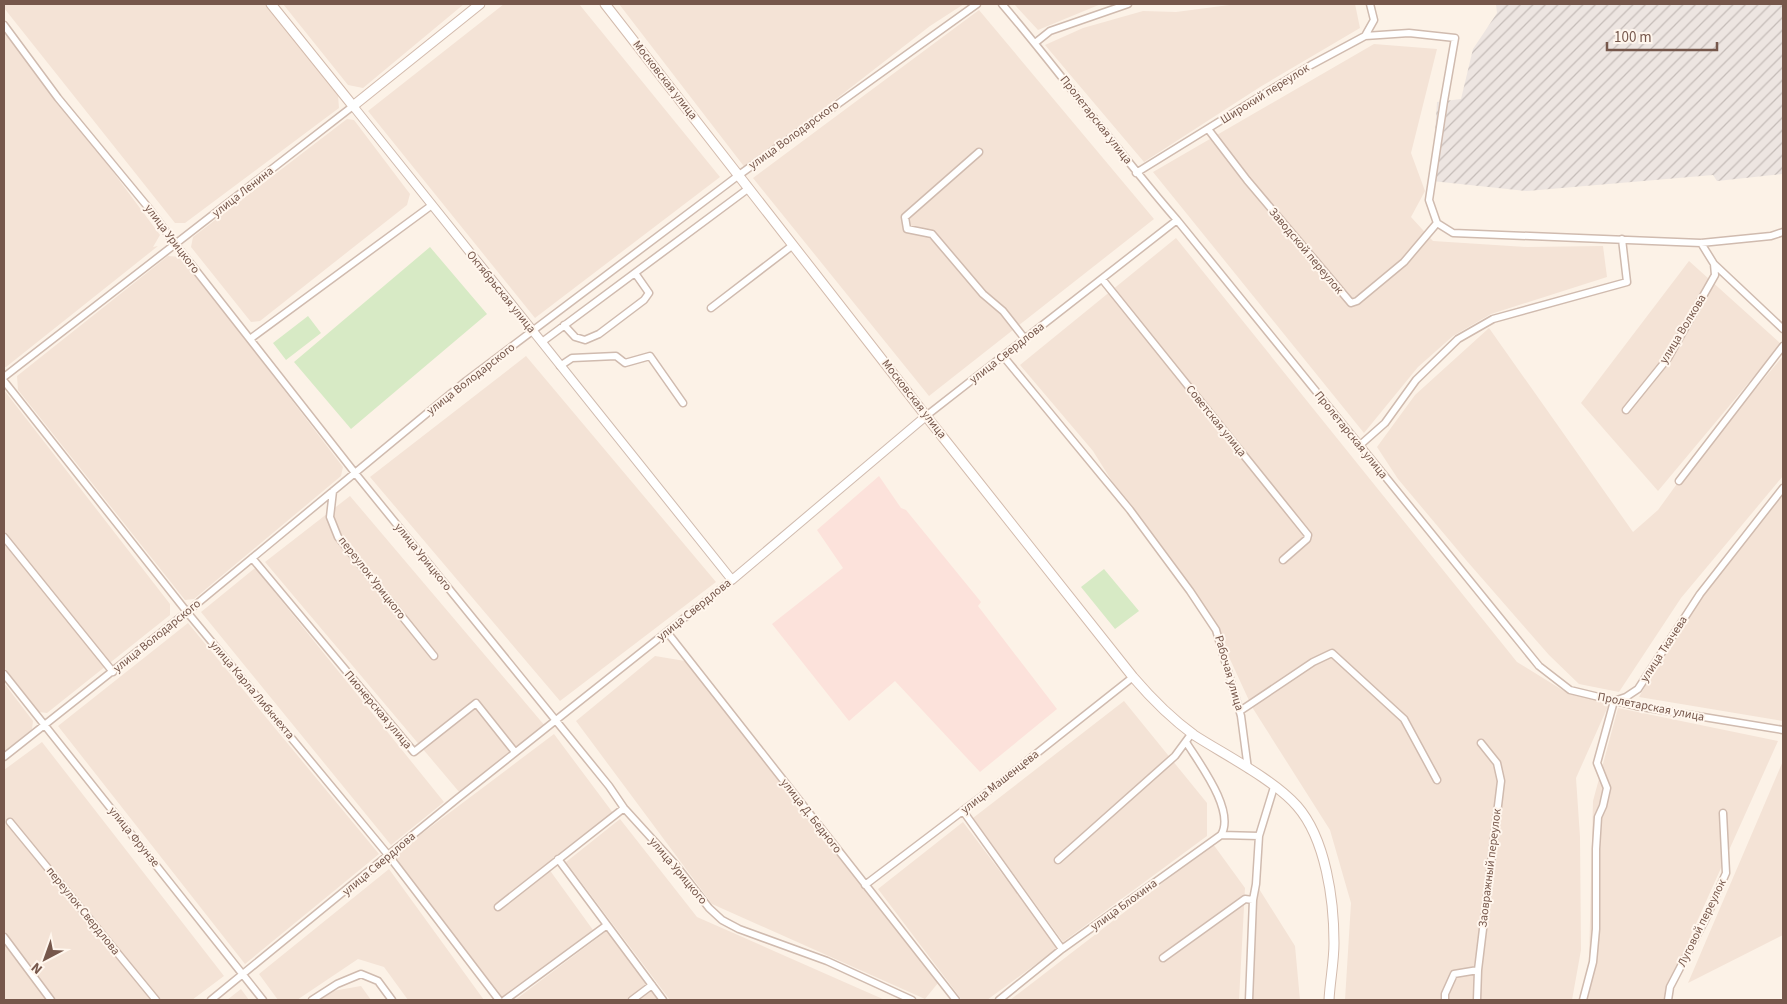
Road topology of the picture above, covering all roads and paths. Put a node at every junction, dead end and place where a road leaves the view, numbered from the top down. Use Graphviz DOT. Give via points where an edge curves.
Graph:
graph roads {
  1 [pos="271,4"];
  2 [pos="480,4"];
  3 [pos="605,4"];
  4 [pos="977,4"];
  5 [pos="1002,4"];
  6 [pos="1128,4"];
  7 [pos="1370,4"];
  8 [pos="4,25"];
  9 [pos="1365,36"];
  10 [pos="1035,43"];
  11 [pos="353,106"];
  12 [pos="1208,129"];
  13 [pos="979,152"];
  14 [pos="1136,173"];
  15 [pos="739,175"];
  16 [pos="749,188"];
  17 [pos="432,206"];
  18 [pos="1178,220"];
  19 [pos="1436,222"];
  20 [pos="1783,232"];
  21 [pos="1622,239"];
  22 [pos="1701,243"];
  23 [pos="176,245"];
  24 [pos="793,245"];
  25 [pos="1714,264"];
  26 [pos="635,273"];
  27 [pos="1102,279"];
  28 [pos="712,308"];
  29 [pos="564,325"];
  30 [pos="1783,329"];
  31 [pos="532,331"];
  32 [pos="250,339"];
  33 [pos="1025,339"];
  34 [pos="542,342"];
  35 [pos="1783,346"];
  36 [pos="1003,356"];
  37 [pos="560,366"];
  38 [pos="4,379"];
  39 [pos="683,403"];
  40 [pos="1626,410"];
  41 [pos="926,416"];
  42 [pos="1360,446"];
  43 [pos="355,473"];
  44 [pos="1679,481"];
  45 [pos="1783,488"];
  46 [pos="333,491"];
  47 [pos="4,537"];
  48 [pos="252,558"];
  49 [pos="1283,560"];
  50 [pos="732,580"];
  51 [pos="187,612"];
  52 [pos="667,632"];
  53 [pos="434,656"];
  54 [pos="113,672"];
  55 [pos="4,674"];
  56 [pos="1133,677"];
  57 [pos="1614,701"];
  58 [pos="1240,711"];
  59 [pos="555,721"];
  60 [pos="44,725"];
  61 [pos="1783,730"];
  62 [pos="1192,733"];
  63 [pos="1186,742"];
  64 [pos="1480,743"];
  65 [pos="515,752"];
  66 [pos="4,757"];
  67 [pos="1248,769"];
  68 [pos="1437,780"];
  69 [pos="1274,787"];
  70 [pos="624,808"];
  71 [pos="963,811"];
  72 [pos="1723,813"];
  73 [pos="10,822"];
  74 [pos="1221,835"];
  75 [pos="1259,836"];
  76 [pos="389,856"];
  77 [pos="558,860"];
  78 [pos="1058,860"];
  79 [pos="865,885"];
  80 [pos="1253,900"];
  81 [pos="498,907"];
  82 [pos="607,925"];
  83 [pos="4,937"];
  84 [pos="1062,949"];
  85 [pos="1163,958"];
  86 [pos="1478,970"];
  87 [pos="244,974"];
  88 [pos="652,985"];
  89 [pos="51,1000"];
  90 [pos="156,1000"];
  91 [pos="211,1000"];
  92 [pos="263,1000"];
  93 [pos="312,1000"];
  94 [pos="392,1000"];
  95 [pos="499,1000"];
  96 [pos="505,1000"];
  97 [pos="632,1000"];
  98 [pos="663,1000"];
  99 [pos="912,1000"];
  100 [pos="956,1000"];
  101 [pos="999,1000"];
  102 [pos="1249,1000"];
  103 [pos="1329,1000"];
  104 [pos="1445,1000"];
  105 [pos="1476,1000"];
  106 [pos="1583,1000"];
  107 [pos="1668,1000"];
  1 -- 11 [label="main road, Октябрьская улица"];
  2 -- 11 [label="main road, улица Ленина"];
  3 -- 15 [label="main road, Московская улица"];
  4 -- 15 [label="street, улица Володарского"];
  5 -- 10 [label="street, Пролетарская улица"];
  6 -- 10 [label="street" via="1050,31"];
  7 -- 9 [label="street" via="1374,20"];
  8 -- 23 [label="street, улица Урицкого"];
  9 -- 12 [label="street, Широкий переулок" via="1311,65"];
  9 -- 19 [label="street" via="1409,33 1455,38 1429,200"];
  10 -- 14 [label="street, Пролетарская улица"];
  11 -- 17 [label="street, Октябрьская улица"];
  11 -- 23 [label="street, улица Ленина"];
  12 -- 14 [label="street, Широкий переулок"];
  12 -- 19 [label="street, Заводской переулок" via="1351,303 1404,262"];
  13 -- 33 [label="street" via="905,217 907,228 932,234"];
  14 -- 18 [label="street, Пролетарская улица"];
  15 -- 16 [label="main road, Московская улица"];
  15 -- 31 [label="street, улица Володарского"];
  16 -- 24 [label="main road, Московская улица"];
  16 -- 26 [label="street"];
  17 -- 31 [label="street, Октябрьская улица"];
  17 -- 32 [label="street"];
  18 -- 27 [label="street, улица Свердлова"];
  18 -- 42 [label="street, Пролетарская улица"];
  19 -- 21 [label="street" via="1453,233"];
  20 -- 22 [label="street"];
  21 -- 22 [label="street"];
  21 -- 42 [label="street" via="1627,282 1493,319 1458,339 1416,380 1384,423"];
  22 -- 25 [label="street"];
  23 -- 32 [label="street, улица Урицкого"];
  23 -- 38 [label="street, улица Ленина"];
  24 -- 28 [label="street"];
  24 -- 41 [label="main road, Московская улица"];
  25 -- 30 [label="street"];
  25 -- 40 [label="street, улица Волкова" via="1715,274 1668,358"];
  26 -- 29 [label="street"];
  26 -- 29 [label="street" via="649,293 599,334 585,340 575,337"];
  27 -- 33 [label="street, улица Свердлова"];
  27 -- 49 [label="street, Советская улица" via="1308,535"];
  29 -- 34 [label="street"];
  31 -- 34 [label="street, Октябрьская улица"];
  31 -- 43 [label="street, улица Володарского"];
  32 -- 43 [label="street, улица Урицкого"];
  33 -- 36 [label="street, улица Свердлова"];
  34 -- 37 [label="street, Октябрьская улица"];
  35 -- 44 [label="street"];
  36 -- 41 [label="street, улица Свердлова"];
  36 -- 58 [label="street, Рабочая улица" via="1130,510 1190,591 1216,630"];
  37 -- 39 [label="street" via="572,358 616,356 625,363 650,356"];
  37 -- 50 [label="street, Октябрьская улица"];
  38 -- 51 [label="street, улица Карла Либкнехта"];
  41 -- 50 [label="street, улица Свердлова"];
  41 -- 56 [label="main road, Московская улица"];
  42 -- 57 [label="street, Пролетарская улица" via="1539,666 1570,690"];
  43 -- 46 [label="street, улица Володарского"];
  43 -- 59 [label="street, улица Урицкого"];
  45 -- 57 [label="street, улица Ткачева" via="1700,594 1638,689"];
  46 -- 48 [label="street, улица Володарского"];
  46 -- 53 [label="street, переулок Урицкого" via="330,517 338,537"];
  47 -- 54 [label="street"];
  48 -- 51 [label="street, улица Володарского"];
  48 -- 65 [label="street, Пионерская улица" via="414,752 476,703"];
  50 -- 52 [label="street, улица Свердлова"];
  51 -- 54 [label="street, улица Володарского"];
  51 -- 76 [label="street, улица Карла Либкнехта"];
  52 -- 59 [label="street, улица Свердлова"];
  52 -- 79 [label="street, улица Д. Бедного"];
  54 -- 60 [label="street, улица Володарского"];
  55 -- 60 [label="street, улица Фрунзе"];
  56 -- 62 [label="main road, Московская улица"];
  56 -- 71 [label="street, улица Машенцева"];
  57 -- 61 [label="street, Пролетарская улица"];
  57 -- 106 [label="street" via="1597,763 1607,788 1598,817 1596,929 1593,962"];
  58 -- 67 [label="street, Рабочая улица"];
  58 -- 68 [label="street" via="1313,662 1332,653 1404,719"];
  59 -- 65 [label="street, улица Свердлова"];
  59 -- 70 [label="street, улица Урицкого"];
  60 -- 66 [label="street, улица Володарского"];
  60 -- 87 [label="street, улица Фрунзе"];
  62 -- 63 [label="street"];
  62 -- 67 [label="main road, Московская улица"];
  63 -- 74 [label="street" via="1218,793 1225,822"];
  63 -- 78 [label="street" via="1175,756"];
  64 -- 86 [label="street, Заовражный переулок" via="1497,763 1501,781"];
  65 -- 76 [label="street, улица Свердлова"];
  67 -- 69 [label="main road"];
  69 -- 75 [label="street"];
  69 -- 103 [label="main road" via="1305,816 1321,852 1332,908 1334,944"];
  70 -- 77 [label="street"];
  70 -- 99 [label="street, улица Урицкого" via="722,920 826,961"];
  71 -- 79 [label="street, улица Машенцева"];
  71 -- 84 [label="street"];
  72 -- 107 [label="street, Луговой переулок" via="1726,873 1670,988"];
  73 -- 90 [label="street, переулок Свердлова"];
  74 -- 75 [label="street"];
  74 -- 84 [label="street, улица Блохина"];
  75 -- 80 [label="street"];
  76 -- 87 [label="street, улица Свердлова"];
  76 -- 95 [label="street, улица Карла Либкнехта"];
  77 -- 81 [label="street"];
  77 -- 82 [label="street"];
  79 -- 100 [label="street, улица Д. Бедного"];
  80 -- 85 [label="street" via="1245,899"];
  80 -- 102 [label="street"];
  82 -- 88 [label="street"];
  82 -- 96 [label="street"];
  83 -- 89 [label="street"];
  84 -- 101 [label="street, улица Блохина"];
  86 -- 104 [label="street" via="1454,974"];
  86 -- 105 [label="street, Заовражный переулок"];
  87 -- 91 [label="street, улица Свердлова"];
  87 -- 92 [label="street, улица Фрунзе"];
  88 -- 97 [label="street"];
  88 -- 98 [label="street"];
  93 -- 94 [label="street" via="361,974 378,981"];
}
